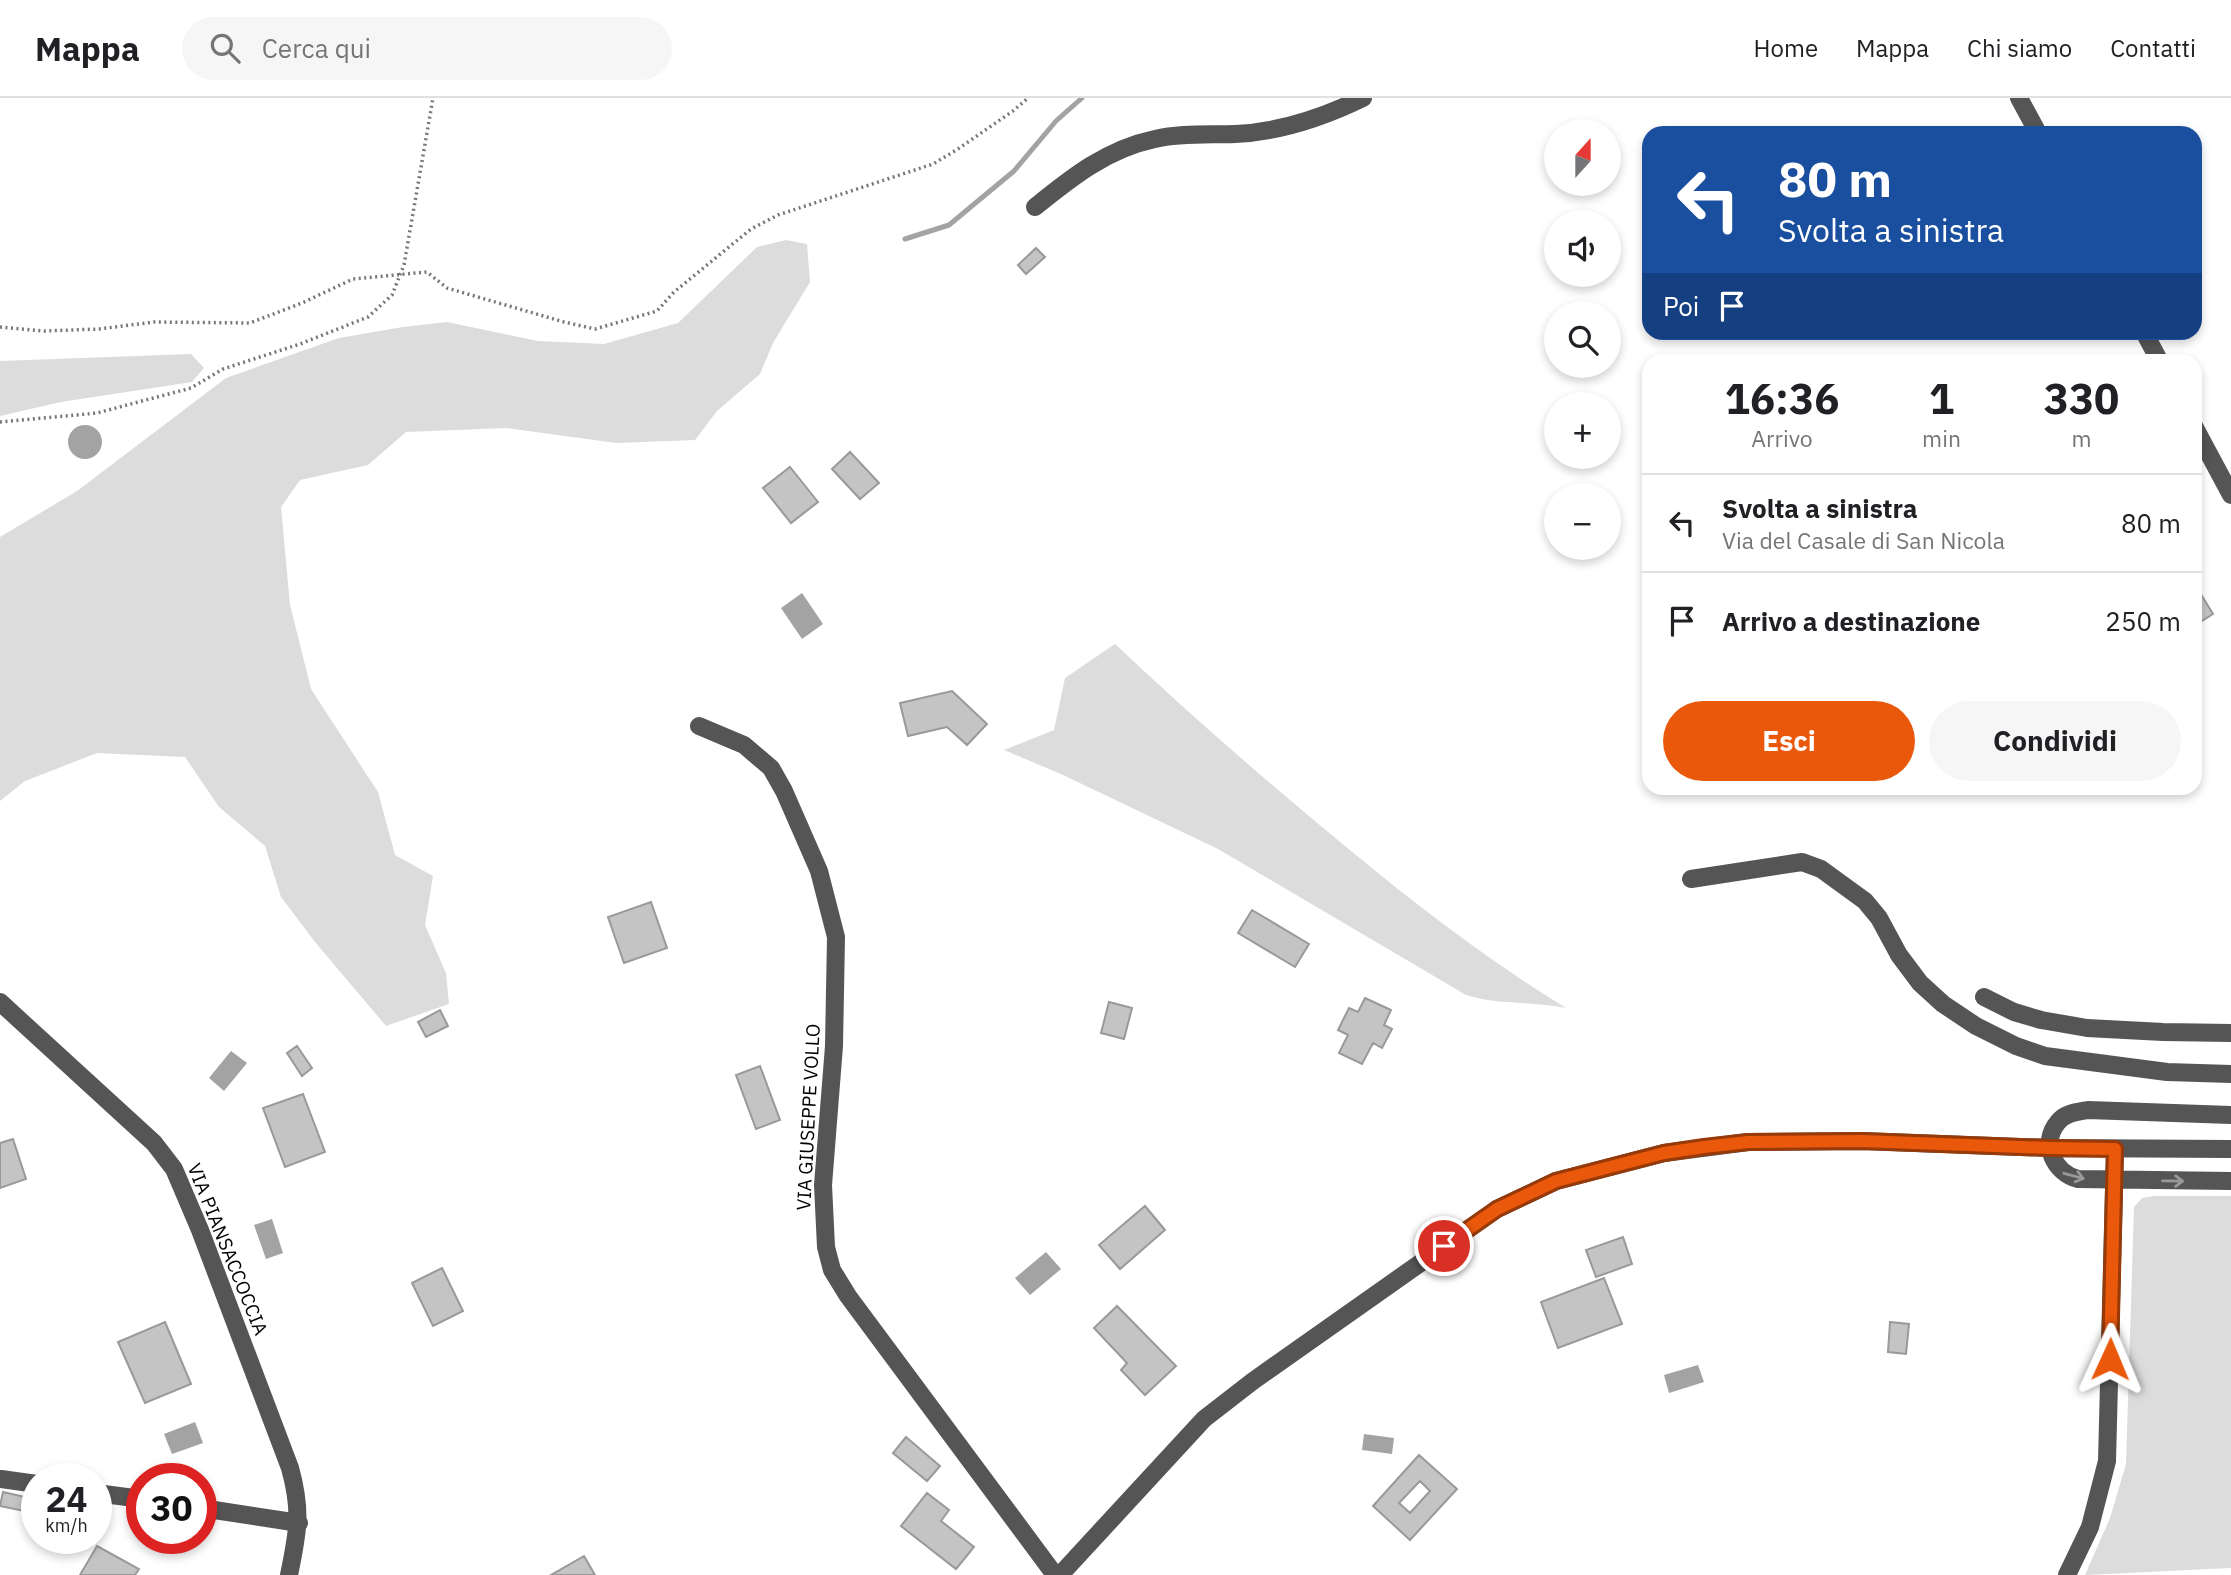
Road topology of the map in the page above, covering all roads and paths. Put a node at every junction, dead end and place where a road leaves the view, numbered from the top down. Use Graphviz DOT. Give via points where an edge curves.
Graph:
graph roads {
  1 [pos="433,98"];
  2 [pos="1028,98"];
  3 [pos="1363,98"];
  4 [pos="2019,98"];
  5 [pos="2034,126"];
  6 [pos="1035,207"];
  7 [pos="400,275"];
  8 [pos="0,327"];
  9 [pos="0,422"];
  10 [pos="2202,441"];
  11 [pos="2231,495"];
  12 [pos="699,726"];
  13 [pos="1690,879"];
  14 [pos="1984,997"];
  15 [pos="0,1002"];
  16 [pos="2231,1032"];
  17 [pos="2231,1074"];
  18 [pos="2231,1115"];
  19 [pos="2050,1148"];
  20 [pos="2115,1149"];
  21 [pos="2231,1149"];
  22 [pos="2114,1180"];
  23 [pos="2231,1181"];
  24 [pos="1,1479"];
  25 [pos="21,1482"];
  26 [pos="217,1510"];
  27 [pos="299,1522"];
  28 [pos="289,1575"];
  29 [pos="1057,1575"];
  30 [pos="2067,1575"];
  1 -- 7 [label="path"];
  2 -- 7 [label="path" via="933,164 778,215 751,229 648,314 595,328 447,288 427,272"];
  3 -- 6 [label="street" via="1282,128 1141,142 1096,161"];
  4 -- 5 [label="street"];
  7 -- 8 [label="path" via="353,279 250,323 154,322 44,331"];
  7 -- 9 [label="path" via="392,295 368,317 223,369 191,388 97,413"];
  10 -- 11 [label="street"];
  12 -- 29 [label="street, VIA GIUSEPPE VOLLO" via="744,746 776,775 819,870 836,937 834,1045 823,1185 826,1247 832,1270"];
  13 -- 17 [label="street" via="1802,862 1821,869 1864,901 1920,984 1943,1004 2016,1046 2045,1056 2167,1072"];
  14 -- 16 [label="street" via="2014,1012 2087,1028"];
  15 -- 27 [label="street, VIA PIANSACCOCCIA" via="154,1143 174,1170 283,1448 296,1488"];
  18 -- 19 [label="street" via="2075,1112 2057,1123"];
  19 -- 20 [label="street"];
  19 -- 22 [label="street, one-way" via="2058,1168 2070,1177"];
  19 -- 29 [label="street" via="1748,1142 1664,1153 1556,1181 1497,1209 1204,1419"];
  20 -- 21 [label="street"];
  20 -- 22 [label="street"];
  22 -- 23 [label="street, one-way"];
  22 -- 30 [label="street" via="2107,1461 2090,1527"];
  24 -- 25 [label="street"];
  26 -- 27 [label="street"];
  27 -- 28 [label="street, VIA PIANSACCOCCIA"];
}
